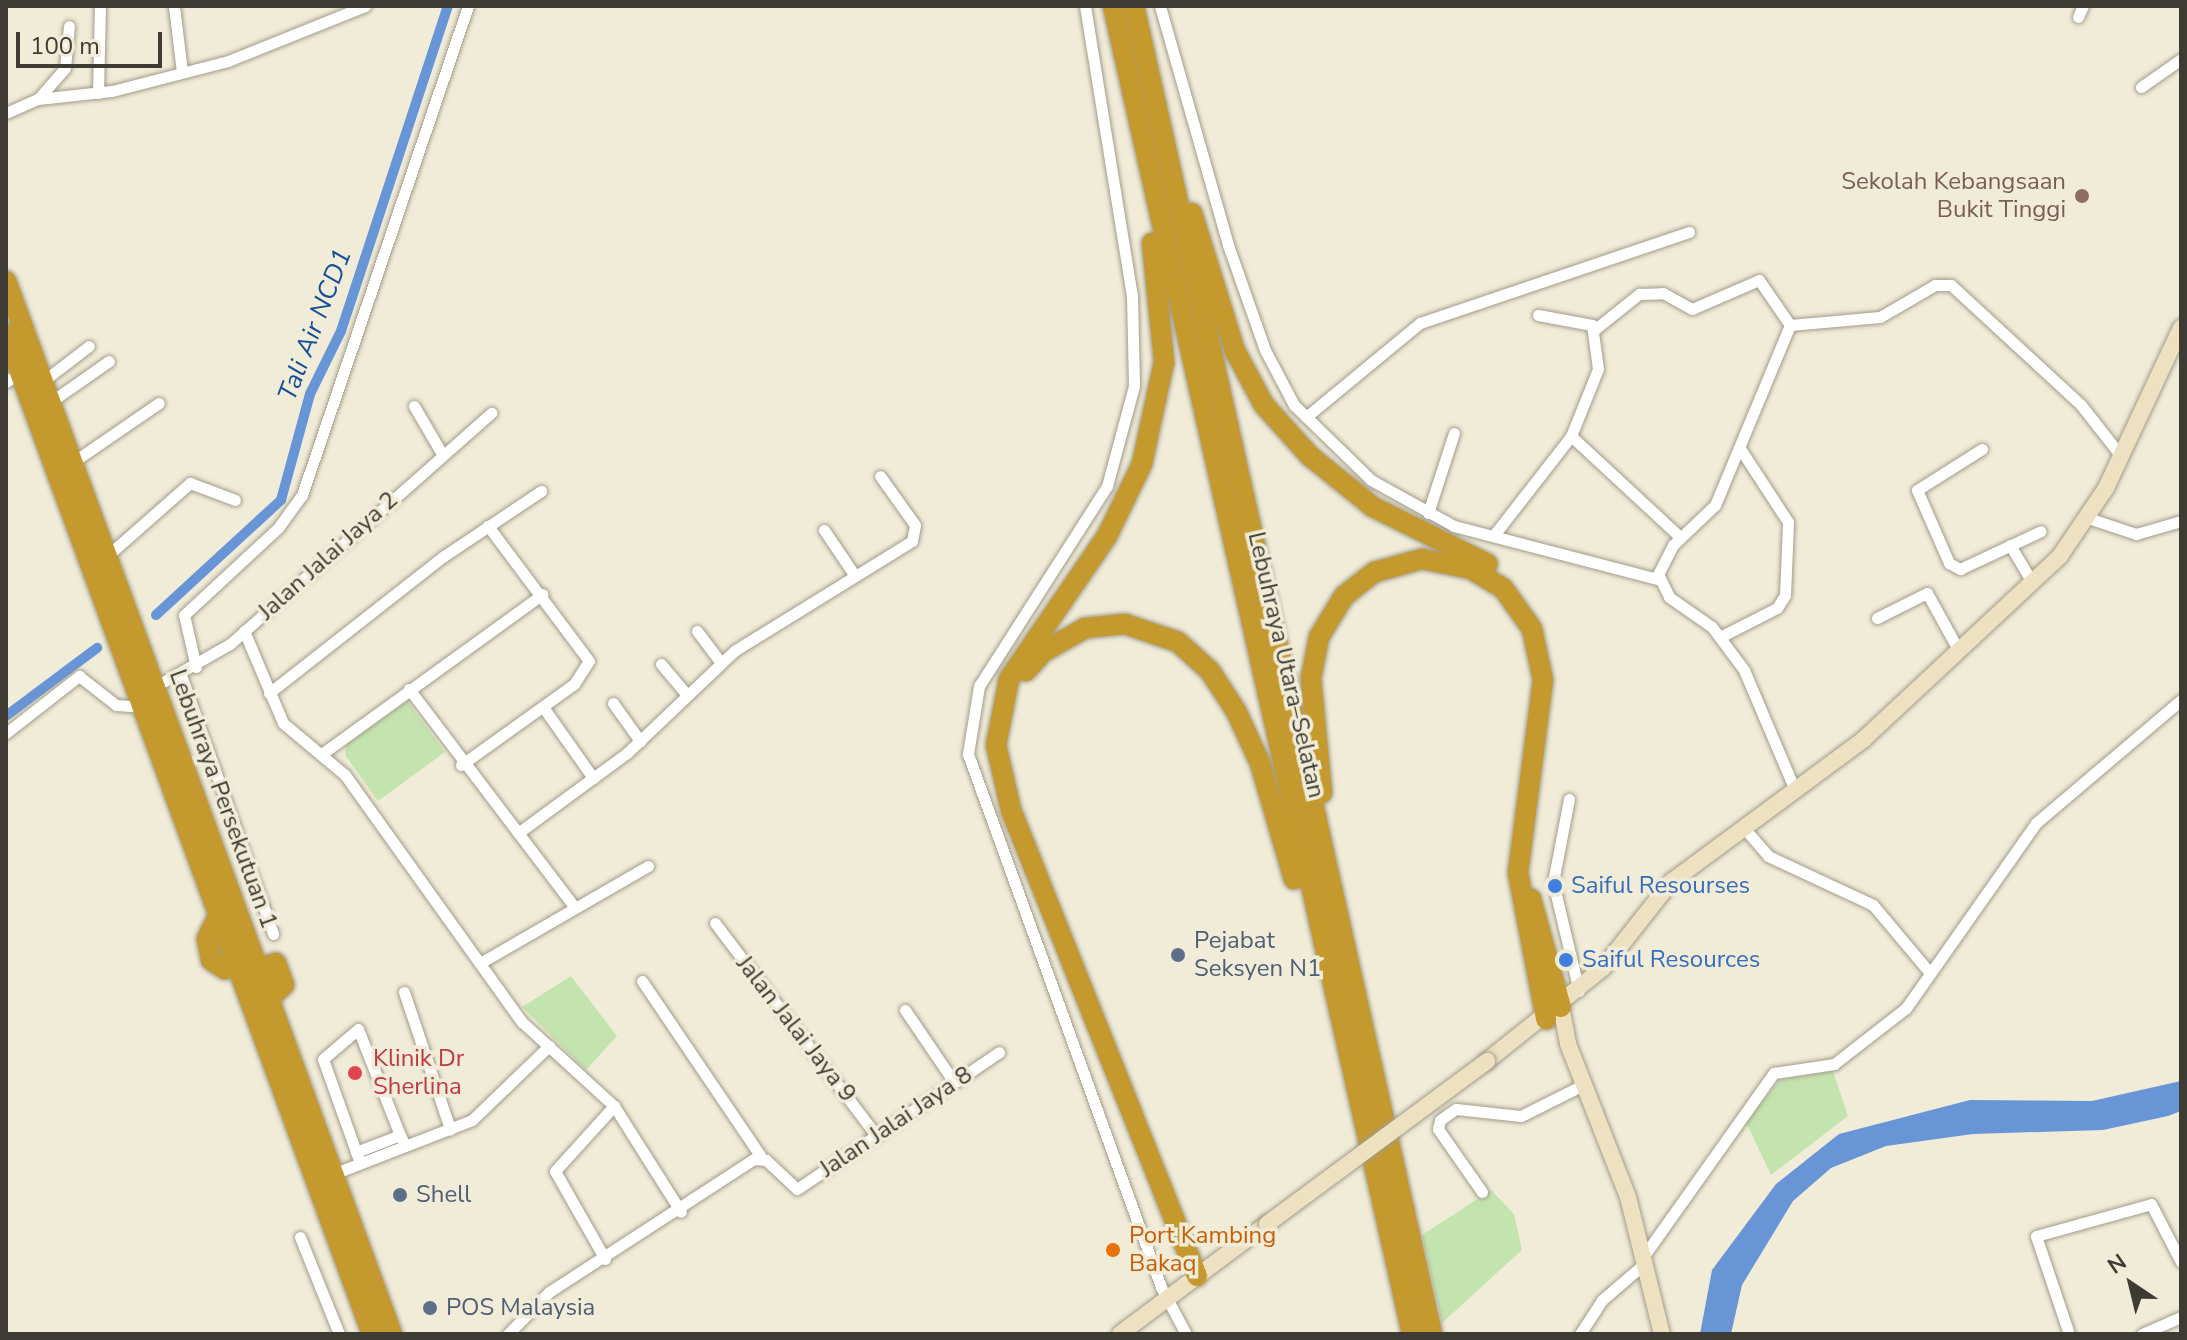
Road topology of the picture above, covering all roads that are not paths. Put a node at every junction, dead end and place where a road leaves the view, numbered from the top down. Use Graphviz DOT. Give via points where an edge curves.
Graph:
graph roads {
  1 [pos="100,6"];
  2 [pos="174,6"];
  3 [pos="365,6"];
  4 [pos="468,6"];
  5 [pos="1085,6"];
  6 [pos="1113,6"];
  7 [pos="1134,6"];
  8 [pos="1160,6"];
  9 [pos="69,26"];
  10 [pos="2181,59"];
  11 [pos="182,72"];
  12 [pos="2141,87"];
  13 [pos="98,93"];
  14 [pos="38,99"];
  15 [pos="6,113"];
  16 [pos="1141,137"];
  17 [pos="1165,147"];
  18 [pos="1689,232"];
  19 [pos="6,281"];
  20 [pos="1538,315"];
  21 [pos="1790,325"];
  22 [pos="2181,328"];
  23 [pos="1594,330"];
  24 [pos="6,334"];
  25 [pos="89,346"];
  26 [pos="109,361"];
  27 [pos="13,377"];
  28 [pos="42,382"];
  29 [pos="49,403"];
  30 [pos="159,403"];
  31 [pos="414,406"];
  32 [pos="491,413"];
  33 [pos="1306,417"];
  34 [pos="1454,433"];
  35 [pos="1571,436"];
  36 [pos="1982,449"];
  37 [pos="1741,450"];
  38 [pos="442,454"];
  39 [pos="2121,456"];
  40 [pos="73,462"];
  41 [pos="880,476"];
  42 [pos="541,491"];
  43 [pos="235,500"];
  44 [pos="1428,513"];
  45 [pos="2088,518"];
  46 [pos="2181,521"];
  47 [pos="488,526"];
  48 [pos="824,530"];
  49 [pos="2041,531"];
  50 [pos="1494,535"];
  51 [pos="1680,537"];
  52 [pos="2010,545"];
  53 [pos="107,556"];
  54 [pos="855,576"];
  55 [pos="1658,579"];
  56 [pos="2032,582"];
  57 [pos="543,594"];
  58 [pos="120,617"];
  59 [pos="1877,618"];
  60 [pos="244,631"];
  61 [pos="697,631"];
  62 [pos="1720,637"];
  63 [pos="1959,651"];
  64 [pos="136,662"];
  65 [pos="720,662"];
  66 [pos="661,664"];
  67 [pos="196,667"];
  68 [pos="181,675"];
  69 [pos="156,686"];
  70 [pos="409,689"];
  71 [pos="269,693"];
  72 [pos="687,695"];
  73 [pos="2181,700"];
  74 [pos="613,703"];
  75 [pos="142,707"];
  76 [pos="543,707"];
  77 [pos="6,733"];
  78 [pos="640,741"];
  79 [pos="323,753"];
  80 [pos="461,765"];
  81 [pos="593,778"];
  82 [pos="1795,790"];
  83 [pos="1569,799"];
  84 [pos="1744,828"];
  85 [pos="518,833"];
  86 [pos="648,866"];
  87 [pos="574,906"];
  88 [pos="715,923"];
  89 [pos="273,934"];
  90 [pos="1320,950"];
  91 [pos="480,963"];
  92 [pos="247,967"];
  93 [pos="1930,973"];
  94 [pos="642,981"];
  95 [pos="1579,991"];
  96 [pos="404,992"];
  97 [pos="905,1010"];
  98 [pos="1553,1013"];
  99 [pos="1364,1037"];
  100 [pos="549,1046"];
  101 [pos="999,1052"];
  102 [pos="954,1082"];
  103 [pos="1585,1084"];
  104 [pos="614,1106"];
  105 [pos="450,1129"];
  106 [pos="876,1135"];
  107 [pos="403,1140"];
  108 [pos="358,1158"];
  109 [pos="762,1158"];
  110 [pos="333,1174"];
  111 [pos="1482,1192"];
  112 [pos="681,1212"];
  113 [pos="300,1237"];
  114 [pos="605,1259"];
  115 [pos="1644,1260"];
  116 [pos="2181,1262"];
  117 [pos="1203,1272"];
  118 [pos="1166,1300"];
  119 [pos="2181,1317"];
  120 [pos="339,1334"];
  121 [pos="372,1334"];
  122 [pos="392,1334"];
  123 [pos="508,1334"];
  124 [pos="1120,1334"];
  125 [pos="1186,1334"];
  126 [pos="1412,1334"];
  127 [pos="1432,1334"];
  128 [pos="1580,1334"];
  129 [pos="1662,1334"];
  130 [pos="2069,1334"];
  131 [pos="2142,1334"];
  1 -- 13 [label="street"];
  2 -- 11 [label="street"];
  3 -- 11 [label="street" via="264,49"];
  4 -- 67 [label="street" via="302,495 283,523 184,615"];
  5 -- 118 [label="street" via="1132,296 1134,386 1107,486 984,676 968,754"];
  6 -- 16 [label="highway, Lebuhraya Utara–Selatan"];
  7 -- 17 [label="highway, Lebuhraya Utara–Selatan"];
  8 -- 33 [label="street" via="1265,350"];
  9 -- 14 [label="street" via="65,68"];
  10 -- 12 [label="street"];
  11 -- 13 [label="street"];
  13 -- 14 [label="street"];
  14 -- 15 [label="street"];
  16 -- 90 [label="highway, Lebuhraya Utara–Selatan"];
  16 -- 117 [label="highway" via="1137,152 1165,325 1157,410 1127,500 1009,679 997,714 996,761 1176,1238"];
  17 -- 98 [label="highway" via="1182,177 1235,351 1264,405 1310,456 1373,507 1498,570 1544,627 1552,674 1529,872"];
  17 -- 99 [label="highway, Lebuhraya Utara–Selatan"];
  18 -- 33 [label="street" via="1420,323"];
  19 -- 28 [label="highway, Lebuhraya Persekutuan 1"];
  20 -- 23 [label="street" via="1586,320"];
  21 -- 23 [label="street" via="1759,280 1692,309 1663,293 1639,294"];
  21 -- 37 [label="street"];
  21 -- 39 [label="street" via="1880,317 1935,285 1951,285 2081,405"];
  22 -- 39 [label="street"];
  23 -- 35 [label="street" via="1598,369"];
  24 -- 27 [label="highway, Lebuhraya Persekutuan 1"];
  25 -- 28 [label="street"];
  26 -- 29 [label="street"];
  27 -- 58 [label="highway, Lebuhraya Persekutuan 1"];
  28 -- 29 [label="highway, Lebuhraya Persekutuan 1"];
  29 -- 40 [label="highway, Lebuhraya Persekutuan 1"];
  30 -- 40 [label="street"];
  31 -- 38 [label="street"];
  32 -- 38 [label="street, Jalan Jalai Jaya 2"];
  33 -- 44 [label="street" via="1371,480"];
  34 -- 44 [label="street"];
  35 -- 50 [label="street"];
  35 -- 51 [label="street"];
  36 -- 52 [label="street" via="1923,481 1917,499 1952,567"];
  37 -- 51 [label="street" via="1709,514"];
  37 -- 62 [label="street" via="1788,522 1785,595 1777,608"];
  38 -- 60 [label="street, Jalan Jalai Jaya 2"];
  39 -- 45 [label="street"];
  40 -- 53 [label="highway, Lebuhraya Persekutuan 1"];
  41 -- 54 [label="street" via="917,534"];
  42 -- 47 [label="street"];
  43 -- 53 [label="street" via="190,483"];
  44 -- 50 [label="street"];
  45 -- 46 [label="street" via="2136,534"];
  45 -- 56 [label="street"];
  47 -- 57 [label="street"];
  47 -- 71 [label="street"];
  48 -- 54 [label="street"];
  49 -- 52 [label="street"];
  50 -- 55 [label="street"];
  51 -- 55 [label="street"];
  52 -- 56 [label="street"];
  53 -- 58 [label="highway, Lebuhraya Persekutuan 1"];
  54 -- 65 [label="street"];
  55 -- 62 [label="street" via="1673,602"];
  56 -- 63 [label="street"];
  57 -- 70 [label="street"];
  57 -- 76 [label="street" via="589,661 574,684"];
  58 -- 64 [label="highway, Lebuhraya Persekutuan 1"];
  59 -- 63 [label="street" via="1927,593"];
  60 -- 67 [label="street, Jalan Jalai Jaya 2"];
  60 -- 71 [label="street"];
  61 -- 65 [label="street"];
  62 -- 82 [label="street" via="1750,683"];
  63 -- 82 [label="street"];
  64 -- 69 [label="highway, Lebuhraya Persekutuan 1"];
  64 -- 75 [label="highway, Lebuhraya Persekutuan 1"];
  65 -- 72 [label="street"];
  66 -- 72 [label="street"];
  67 -- 68 [label="street, Jalan Jalai Jaya 2"];
  68 -- 69 [label="street, Jalan Jalai Jaya 2"];
  68 -- 89 [label="street"];
  69 -- 92 [label="highway, Lebuhraya Persekutuan 1"];
  70 -- 79 [label="street"];
  70 -- 80 [label="street"];
  71 -- 79 [label="street" via="283,723"];
  72 -- 78 [label="street"];
  73 -- 93 [label="street" via="2036,823"];
  74 -- 78 [label="street"];
  75 -- 77 [label="street" via="120,707 79,676"];
  75 -- 92 [label="highway, Lebuhraya Persekutuan 1" via="219,914 208,933 209,956 219,967"];
  76 -- 80 [label="street"];
  76 -- 81 [label="street"];
  78 -- 81 [label="street"];
  79 -- 91 [label="street" via="396,841"];
  80 -- 85 [label="street"];
  81 -- 85 [label="street"];
  82 -- 84 [label="street"];
  83 -- 95 [label="street" via="1553,882"];
  84 -- 93 [label="street" via="1768,856 1873,905"];
  84 -- 95 [label="street" via="1663,889"];
  85 -- 87 [label="street"];
  86 -- 87 [label="street"];
  87 -- 91 [label="street"];
  88 -- 106 [label="street, Jalan Jalai Jaya 9"];
  90 -- 117 [label="highway" via="1260,763 1210,671 1169,637 1125,624 1085,628 1043,652 1008,710 1008,770"];
  90 -- 126 [label="highway, Lebuhraya Utara–Selatan"];
  91 -- 100 [label="street"];
  92 -- 110 [label="highway, Lebuhraya Persekutuan 1" via="269,999"];
  92 -- 121 [label="highway, Lebuhraya Persekutuan 1"];
  93 -- 115 [label="street" via="1906,1008 1834,1064 1774,1073"];
  94 -- 109 [label="street"];
  95 -- 98 [label="street"];
  96 -- 105 [label="street"];
  97 -- 102 [label="street"];
  98 -- 99 [label="highway" via="1518,884 1543,680 1537,644 1503,588 1462,565 1422,559 1375,572 1344,596 1319,637 1311,678 1317,767"];
  98 -- 103 [label="street"];
  98 -- 117 [label="street, bridge"];
  99 -- 127 [label="highway, Lebuhraya Utara–Selatan"];
  100 -- 104 [label="street"];
  100 -- 105 [label="street" via="477,1117"];
  101 -- 102 [label="street, Jalan Jalai Jaya 8"];
  102 -- 106 [label="street, Jalan Jalai Jaya 8"];
  103 -- 111 [label="street" via="1521,1116 1456,1109 1440,1120 1438,1129"];
  103 -- 115 [label="street" via="1623,1179"];
  104 -- 112 [label="street"];
  104 -- 114 [label="street" via="555,1171"];
  105 -- 107 [label="street"];
  106 -- 109 [label="street, Jalan Jalai Jaya 8" via="792,1190"];
  107 -- 108 [label="street"];
  107 -- 108 [label="street" via="361,1028 325,1051 326,1068"];
  108 -- 110 [label="street"];
  109 -- 112 [label="street"];
  110 -- 122 [label="highway, Lebuhraya Persekutuan 1"];
  112 -- 114 [label="street"];
  113 -- 120 [label="street"];
  114 -- 123 [label="street" via="540,1299"];
  115 -- 128 [label="street" via="1602,1300"];
  115 -- 129 [label="street"];
  116 -- 130 [label="street" via="2151,1204 2036,1236"];
  117 -- 118 [label="street"];
  118 -- 124 [label="street"];
  118 -- 125 [label="street"];
  119 -- 131 [label="street"];
}
